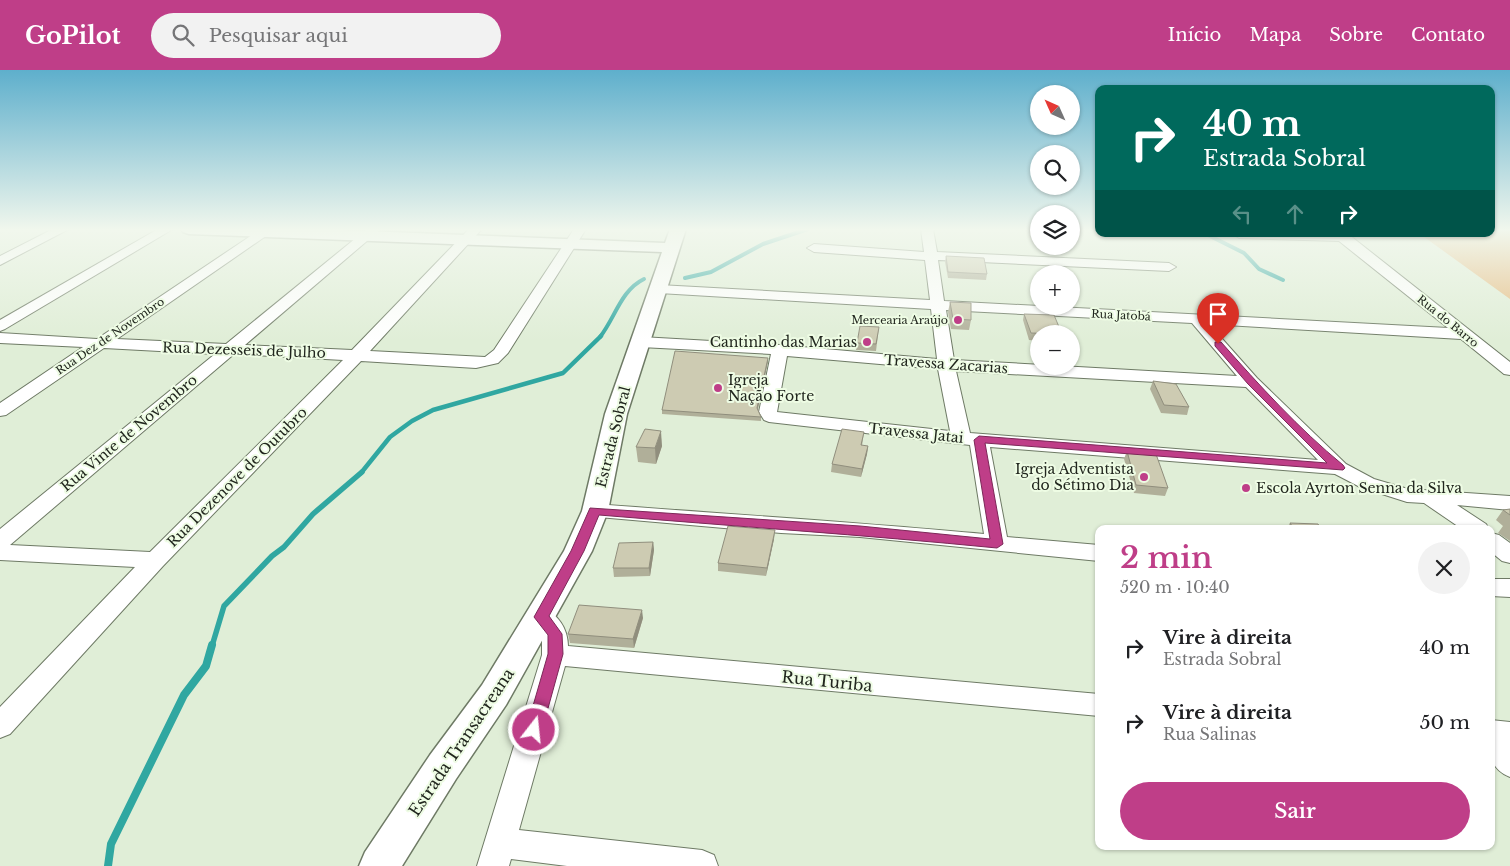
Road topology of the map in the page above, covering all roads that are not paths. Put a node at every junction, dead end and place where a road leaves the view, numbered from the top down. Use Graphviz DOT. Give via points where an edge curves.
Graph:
graph roads {
  1 [pos="102,266"];
  2 [pos="214,266"];
  3 [pos="330,266"];
  4 [pos="441,266"];
  5 [pos="555,266"];
  6 [pos="666,266"];
  7 [pos="931,266"];
  8 [pos="1150,266"];
  9 [pos="1379,266"];
  10 [pos="1169,267"];
  11 [pos="659,289"];
  12 [pos="937,305"];
  13 [pos="1196,319"];
  14 [pos="0,326"];
  15 [pos="1463,334"];
  16 [pos="0,338"];
  17 [pos="641,342"];
  18 [pos="98,344"];
  19 [pos="228,349"];
  20 [pos="780,350"];
  21 [pos="358,354"];
  22 [pos="946,365"];
  23 [pos="1510,370"];
  24 [pos="1251,382"];
  25 [pos="0,411"];
  26 [pos="970,438"];
  27 [pos="1339,468"];
  28 [pos="1429,498"];
  29 [pos="1510,503"];
  30 [pos="594,511"];
  31 [pos="1472,525"];
  32 [pos="0,541"];
  33 [pos="1495,543"];
  34 [pos="997,544"];
  35 [pos="0,552"];
  36 [pos="1095,553"];
  37 [pos="1510,555"];
  38 [pos="155,560"];
  39 [pos="1495,587"];
  40 [pos="1510,588"];
  41 [pos="542,617"];
  42 [pos="555,654"];
  43 [pos="1095,706"];
  44 [pos="0,726"];
  45 [pos="1495,732"];
  46 [pos="1510,734"];
  47 [pos="1495,744"];
  48 [pos="1510,764"];
  49 [pos="497,854"];
  50 [pos="379,866"];
  51 [pos="702,866"];
  1 -- 14 [label="street"];
  2 -- 18 [label="street, Rua Dez de Novembro"];
  3 -- 19 [label="street, Rua Vinte de Novembro"];
  4 -- 21 [label="street, Rua Dezenove de Outubro"];
  5 -- 21 [label="street, Rua Dezesseis de Julho" via="496,358 476,363"];
  6 -- 11 [label="street, Estrada Sobral"];
  7 -- 12 [label="street"];
  8 -- 10 [label="street"];
  9 -- 15 [label="street, Rua do Barro"];
  11 -- 12 [label="street, Rua Jatobá"];
  11 -- 17 [label="street, Estrada Sobral"];
  12 -- 13 [label="street, Rua Jatobá"];
  12 -- 22 [label="street"];
  13 -- 15 [label="street, Rua Jatobá"];
  13 -- 24 [label="street"];
  15 -- 23 [label="street, Rua do Barro"];
  16 -- 18 [label="street, Rua Dezesseis de Julho"];
  17 -- 20 [label="street, Travessa Zacarias"];
  17 -- 30 [label="street, Estrada Sobral" via="616,414"];
  18 -- 19 [label="street, Rua Dezesseis de Julho"];
  18 -- 25 [label="street, Rua Dez de Novembro"];
  19 -- 21 [label="street, Rua Dezesseis de Julho"];
  19 -- 32 [label="street, Rua Vinte de Novembro"];
  20 -- 22 [label="street, Travessa Zacarias"];
  20 -- 26 [label="street, Travessa Jatai" via="768,412 770,416"];
  21 -- 38 [label="street, Rua Dezenove de Outubro"];
  22 -- 24 [label="street, Travessa Zacarias"];
  22 -- 26 [label="street"];
  24 -- 27 [label="street"];
  26 -- 27 [label="street, Travessa Jatai"];
  26 -- 34 [label="street"];
  27 -- 28 [label="street" via="1367,483"];
  28 -- 29 [label="street"];
  28 -- 31 [label="street"];
  30 -- 34 [label="street" via="860,530"];
  30 -- 41 [label="street, Estrada Sobral" via="578,551"];
  33 -- 37 [label="street"];
  34 -- 36 [label="street"];
  35 -- 38 [label="street"];
  38 -- 44 [label="street, Rua Dezenove de Outubro"];
  39 -- 40 [label="street"];
  41 -- 42 [label="street" via="555,634"];
  41 -- 50 [label="street, Estrada Transacreana"];
  42 -- 43 [label="street, Rua Turiba"];
  42 -- 49 [label="street"];
  45 -- 46 [label="street"];
  47 -- 48 [label="street"];
  49 -- 51 [label="street"];
}
